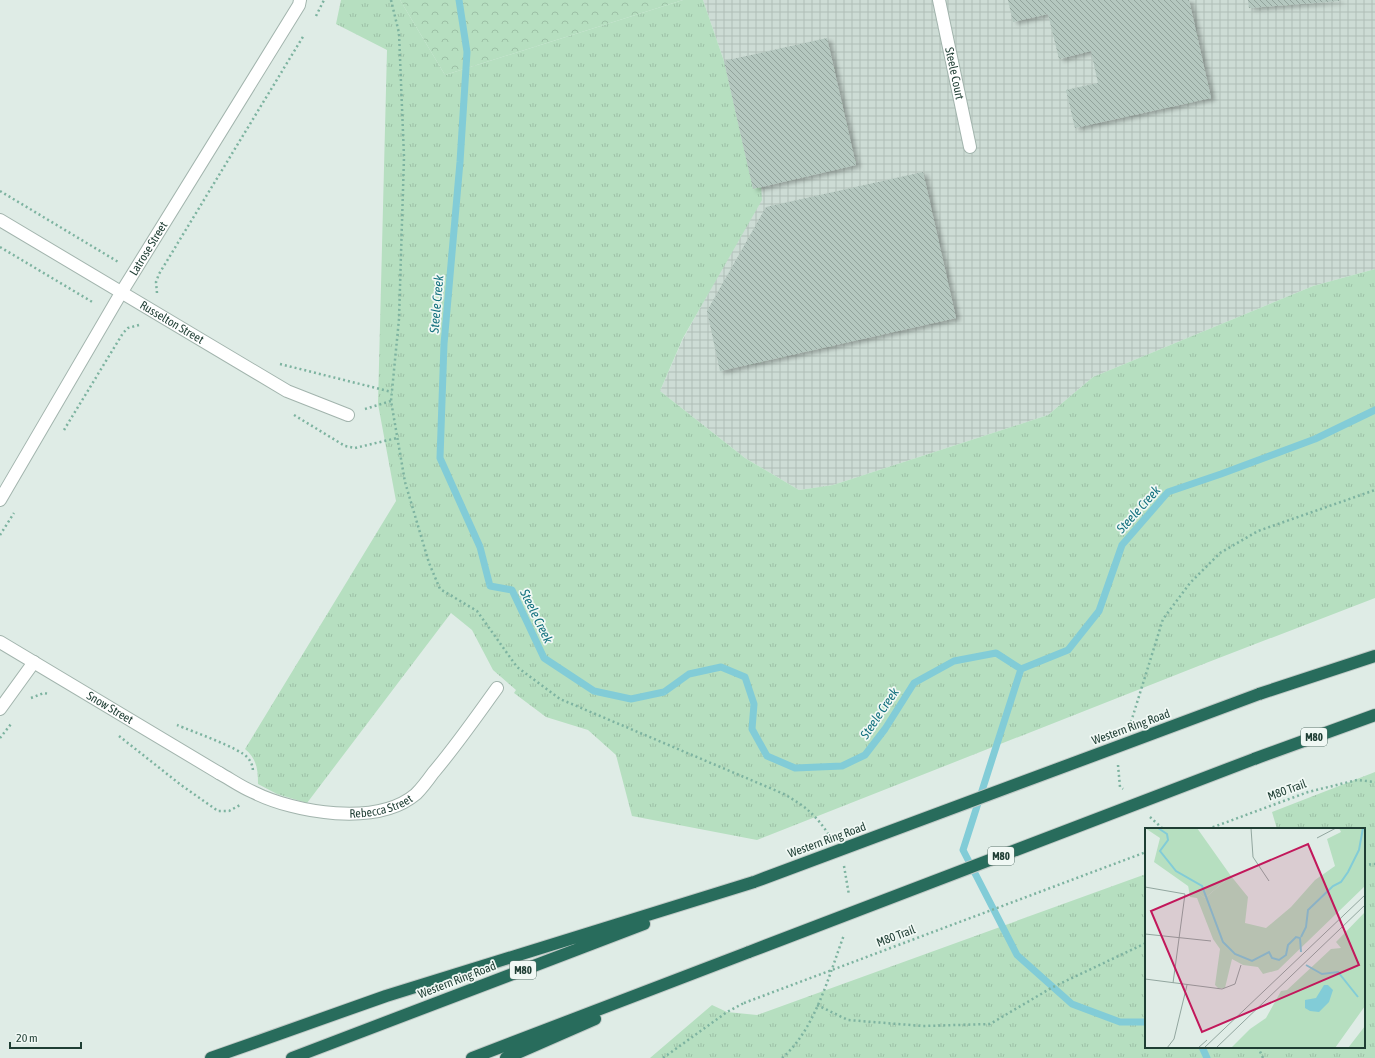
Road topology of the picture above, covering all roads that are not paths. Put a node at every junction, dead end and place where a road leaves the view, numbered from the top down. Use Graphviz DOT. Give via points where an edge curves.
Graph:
graph roads {
  1 [pos="300,0"];
  2 [pos="939,0"];
  3 [pos="970,147"];
  4 [pos="0,220"];
  5 [pos="121,293"];
  6 [pos="348,415"];
  7 [pos="0,500"];
  8 [pos="0,642"];
  9 [pos="1375,656"];
  10 [pos="34,662"];
  11 [pos="497,688"];
  12 [pos="0,709"];
  13 [pos="1375,715"];
  14 [pos="219,773"];
  15 [pos="754,882"];
  16 [pos="749,952"];
  17 [pos="211,1058"];
  18 [pos="292,1058"];
  19 [pos="472,1058"];
  20 [pos="506,1058"];
  1 -- 5 [label="street, Latrose Street"];
  2 -- 3 [label="street, Steele Court"];
  4 -- 5 [label="street, Russelton Street"];
  5 -- 6 [label="street, Russelton Street" via="287,391"];
  5 -- 7 [label="street, Latrose Street"];
  8 -- 10 [label="street, Snow Street"];
  9 -- 15 [label="highway, Western Ring Road / M80, bridge" via="1259,694"];
  10 -- 12 [label="street"];
  10 -- 14 [label="street, Snow Street"];
  11 -- 14 [label="street, Rebecca Street" via="445,760 416,794 400,805 382,811 357,814 325,812 280,802 254,793"];
  13 -- 16 [label="highway, M80, bridge"];
  15 -- 17 [label="highway" via="386,996"];
  15 -- 18 [label="highway, Western Ring Road / M80"];
  16 -- 19 [label="highway, M80"];
  16 -- 20 [label="highway"];
}
